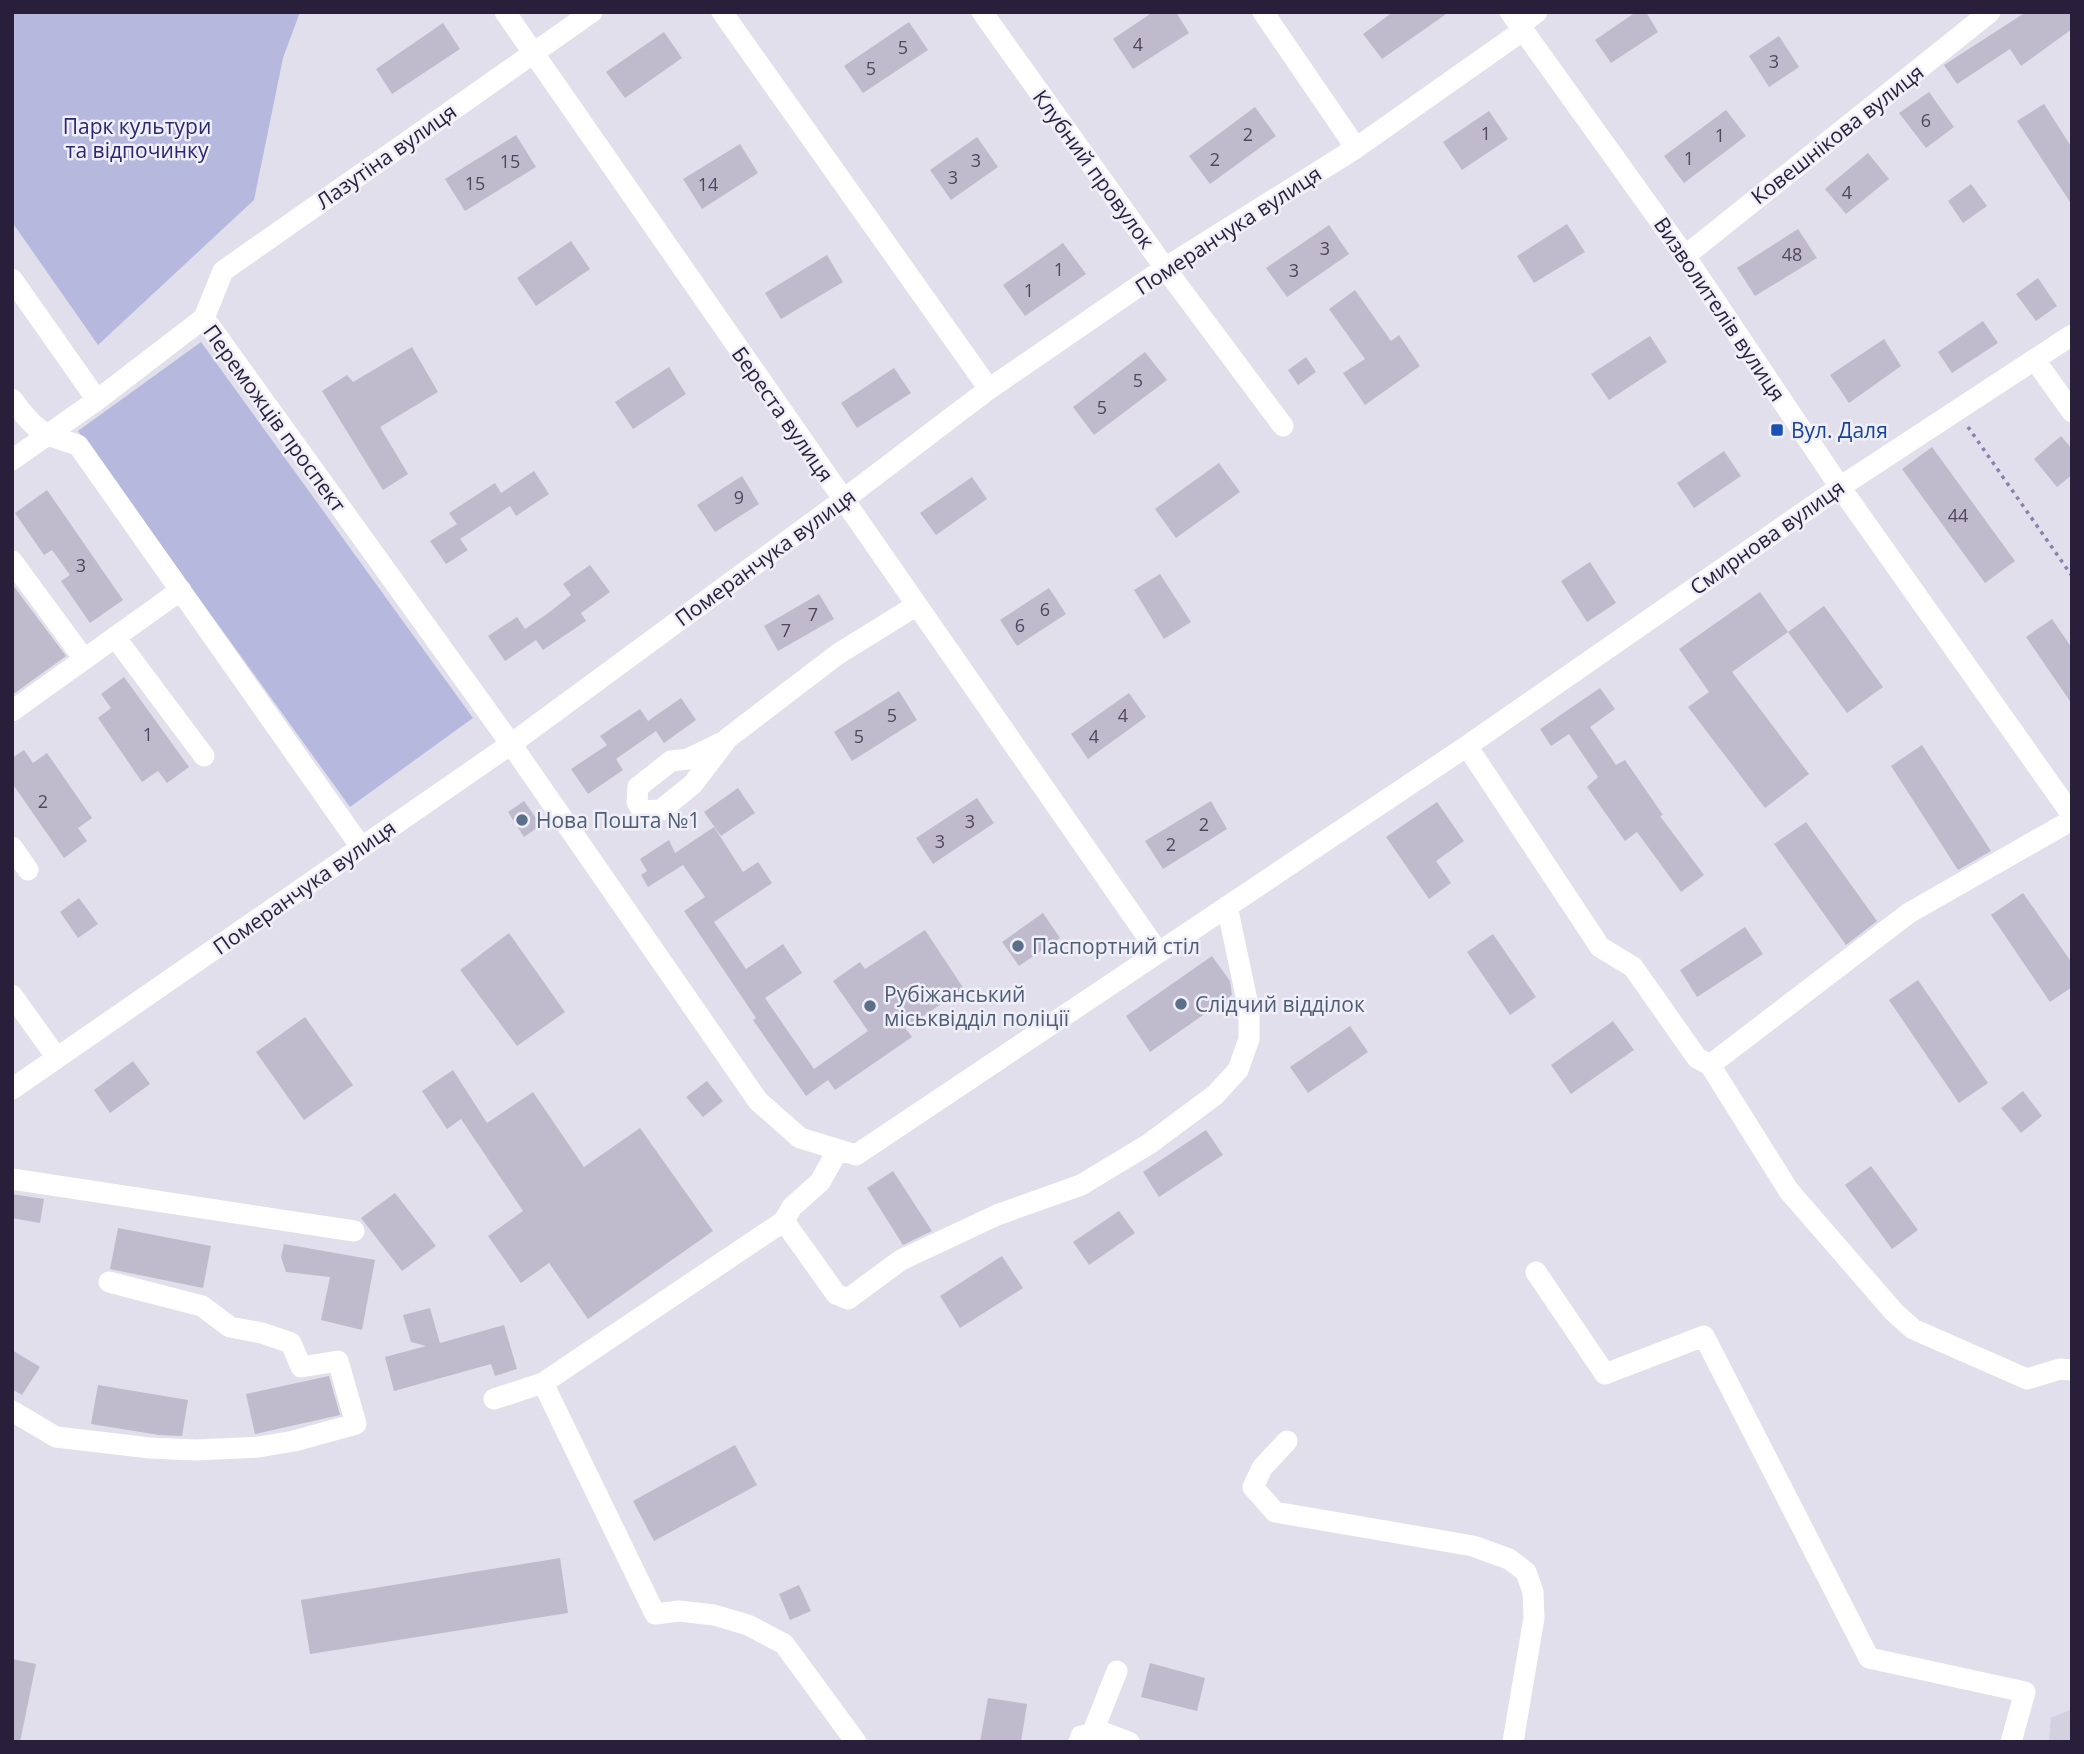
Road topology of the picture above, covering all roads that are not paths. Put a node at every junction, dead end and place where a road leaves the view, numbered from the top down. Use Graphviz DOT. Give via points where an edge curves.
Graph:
graph roads {
  1 [pos="505,12"];
  2 [pos="592,12"];
  3 [pos="722,12"];
  4 [pos="982,12"];
  5 [pos="1263,12"];
  6 [pos="1537,12"];
  7 [pos="1990,12"];
  8 [pos="1517,23"];
  9 [pos="533,53"];
  10 [pos="1356,148"];
  11 [pos="1685,256"];
  12 [pos="1166,268"];
  13 [pos="12,279"];
  14 [pos="204,318"];
  15 [pos="2072,335"];
  16 [pos="2035,360"];
  17 [pos="989,389"];
  18 [pos="12,399"];
  19 [pos="97,400"];
  20 [pos="2072,412"];
  21 [pos="1283,426"];
  22 [pos="47,435"];
  23 [pos="12,460"];
  24 [pos="1840,486"];
  25 [pos="843,500"];
  26 [pos="12,561"];
  27 [pos="181,590"];
  28 [pos="917,605"];
  29 [pos="115,637"];
  30 [pos="84,659"];
  31 [pos="12,711"];
  32 [pos="725,741"];
  33 [pos="510,744"];
  34 [pos="1467,746"];
  35 [pos="204,757"];
  36 [pos="2072,815"];
  37 [pos="2072,820"];
  38 [pos="12,847"];
  39 [pos="362,847"];
  40 [pos="28,870"];
  41 [pos="1227,906"];
  42 [pos="1158,952"];
  43 [pos="12,995"];
  44 [pos="57,1058"];
  45 [pos="1710,1065"];
  46 [pos="12,1089"];
  47 [pos="838,1150"];
  48 [pos="12,1179"];
  49 [pos="783,1221"];
  50 [pos="354,1231"];
  51 [pos="1536,1272"];
  52 [pos="109,1282"];
  53 [pos="2072,1370"];
  54 [pos="543,1383"];
  55 [pos="494,1399"];
  56 [pos="12,1412"];
  57 [pos="1287,1441"];
  58 [pos="1117,1671"];
  59 [pos="1086,1738"];
  60 [pos="856,1742"];
  61 [pos="1129,1742"];
  62 [pos="1513,1742"];
  63 [pos="2011,1742"];
  1 -- 9 [label="street, Береста вулиця"];
  2 -- 9 [label="street, Лазутіна вулиця"];
  3 -- 17 [label="street"];
  4 -- 12 [label="street, Клубний провулок"];
  5 -- 10 [label="street"];
  6 -- 8 [label="street, Померанчука вулиця"];
  7 -- 11 [label="street, Ковешнікова вулиця"];
  8 -- 10 [label="street, Померанчука вулиця"];
  8 -- 11 [label="street, Визволителів вулиця"];
  9 -- 14 [label="street, Лазутіна вулиця" via="223,271"];
  9 -- 25 [label="street, Береста вулиця"];
  10 -- 12 [label="street, Померанчука вулиця"];
  11 -- 24 [label="street, Визволителів вулиця"];
  12 -- 17 [label="street, Померанчука вулиця"];
  12 -- 21 [label="street, Клубний провулок"];
  13 -- 19 [label="street"];
  14 -- 19 [label="street, Переможців проспект"];
  14 -- 33 [label="street, Переможців проспект"];
  15 -- 16 [label="street, Смирнова вулиця"];
  16 -- 20 [label="street"];
  16 -- 24 [label="street, Смирнова вулиця"];
  17 -- 25 [label="street, Померанчука вулиця"];
  18 -- 22 [label="street" via="30,424"];
  19 -- 22 [label="street, Переможців проспект"];
  22 -- 23 [label="street, Переможців проспект"];
  22 -- 27 [label="street" via="78,445"];
  24 -- 34 [label="street, Смирнова вулиця"];
  24 -- 36 [label="street, Визволителів вулиця"];
  25 -- 28 [label="street, Береста вулиця"];
  25 -- 33 [label="street, Померанчука вулиця"];
  26 -- 30 [label="street"];
  27 -- 29 [label="street"];
  27 -- 39 [label="street"];
  28 -- 32 [label="street" via="838,654"];
  28 -- 42 [label="street, Береста вулиця"];
  29 -- 30 [label="street"];
  29 -- 35 [label="street"];
  30 -- 31 [label="street"];
  33 -- 39 [label="street, Померанчука вулиця"];
  33 -- 47 [label="street, Переможців проспект" via="758,1101 800,1138"];
  34 -- 41 [label="street, Смирнова вулиця"];
  34 -- 45 [label="street" via="1600,947 1633,967 1697,1058"];
  37 -- 45 [label="street" via="1909,913"];
  38 -- 40 [label="street"];
  39 -- 44 [label="street, Померанчука вулиця"];
  41 -- 42 [label="street, Смирнова вулиця"];
  41 -- 49 [label="street" via="1249,1010 1249,1039 1238,1070 1215,1096 1149,1144 1081,1185 997,1215 901,1260 848,1299 836,1294"];
  42 -- 47 [label="street, Смирнова вулиця" via="856,1155"];
  43 -- 44 [label="street"];
  44 -- 46 [label="street, Померанчука вулиця"];
  45 -- 53 [label="street" via="1789,1191 1913,1329 2027,1379"];
  47 -- 49 [label="street" via="820,1182"];
  48 -- 50 [label="street"];
  49 -- 54 [label="street"];
  51 -- 63 [label="street" via="1605,1374 1704,1336 1869,1658 2025,1692"];
  52 -- 56 [label="street" via="202,1306 230,1327 291,1343 301,1367 338,1361 356,1424 259,1447 195,1450 55,1437"];
  54 -- 55 [label="street"];
  54 -- 60 [label="street" via="655,1614 714,1615 748,1625 784,1644"];
  57 -- 62 [label="street" via="1262,1468 1253,1487 1275,1512 1473,1546 1509,1559 1526,1572 1534,1618"];
  58 -- 59 [label="street"];
  59 -- 61 [label="street" via="1102,1732"];
}
